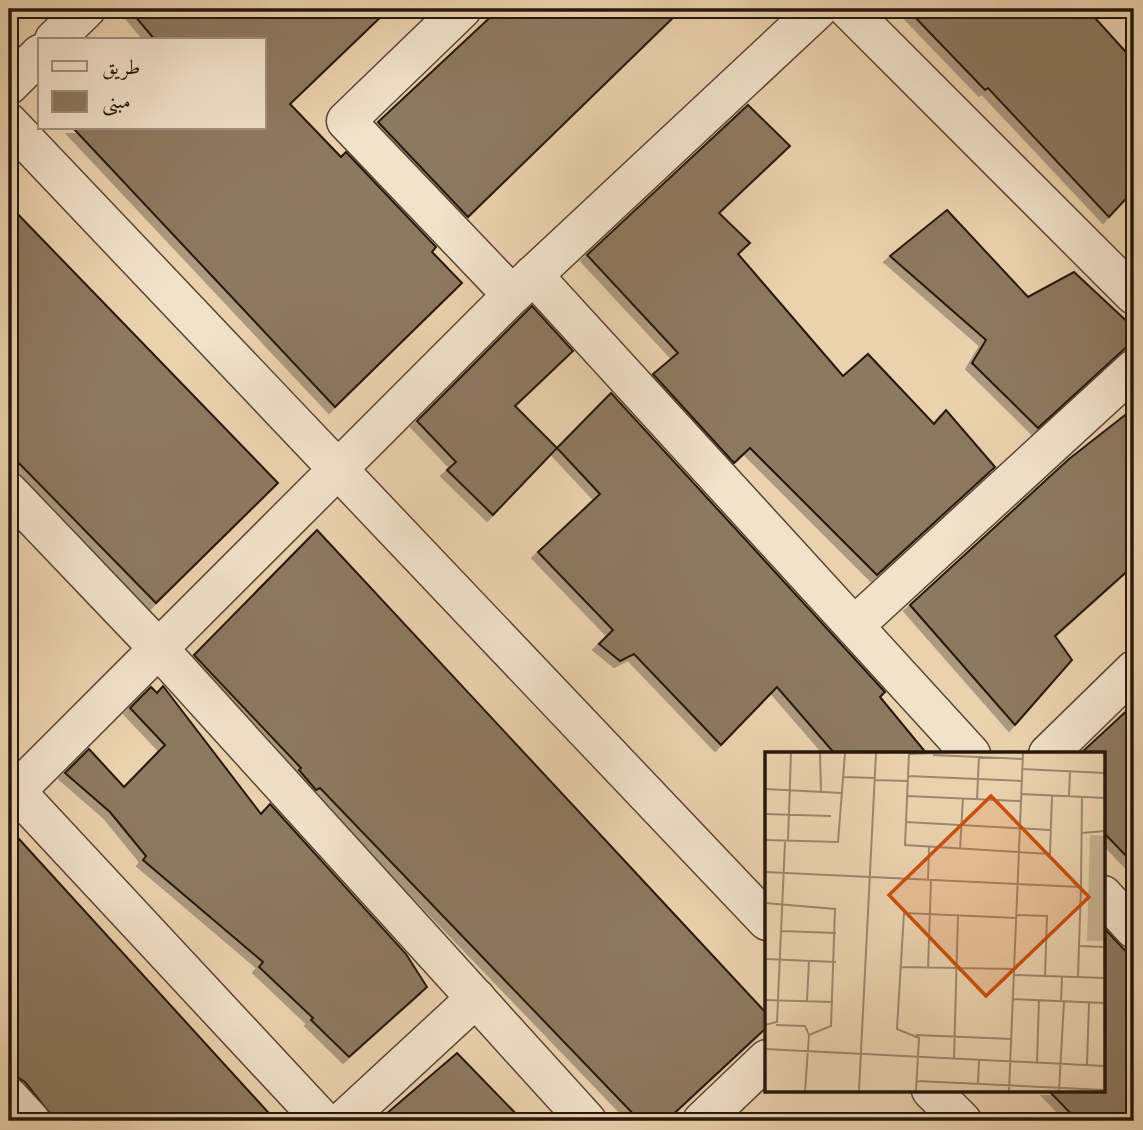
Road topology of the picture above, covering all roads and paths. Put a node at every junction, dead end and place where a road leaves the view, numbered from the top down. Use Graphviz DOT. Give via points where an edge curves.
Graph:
graph roads {
  1 [pos="86,9"];
  2 [pos="462,9"];
  3 [pos="818,9"];
  4 [pos="848,9"];
  5 [pos="56,38"];
  6 [pos="38,56"];
  7 [pos="9,85"];
  8 [pos="9,122"];
  9 [pos="523,285"];
  10 [pos="1134,295"];
  11 [pos="1134,369"];
  12 [pos="338,468"];
  13 [pos="9,492"];
  14 [pos="854,626"];
  15 [pos="157,647"];
  16 [pos="1134,670"];
  17 [pos="969,752"];
  18 [pos="1050,752"];
  19 [pos="11,792"];
  20 [pos="1104,896"];
  21 [pos="765,919"];
  22 [pos="1134,929"];
  23 [pos="476,998"];
  24 [pos="765,1061"];
  25 [pos="933,1092"];
  26 [pos="9,1097"];
  27 [pos="31,1121"];
  28 [pos="323,1121"];
  29 [pos="343,1121"];
  30 [pos="587,1121"];
  31 [pos="702,1121"];
  32 [pos="962,1121"];
  1 -- 5 [label="street"];
  2 -- 9 [label="street" via="345,121"];
  3 -- 9 [label="street"];
  4 -- 10 [label="street"];
  6 -- 7 [label="street"];
  8 -- 12 [label="street"];
  9 -- 12 [label="street"];
  9 -- 14 [label="street"];
  11 -- 14 [label="street"];
  12 -- 15 [label="street"];
  12 -- 21 [label="street"];
  13 -- 15 [label="street"];
  14 -- 17 [label="street"];
  15 -- 19 [label="street"];
  15 -- 23 [label="street"];
  16 -- 18 [label="street"];
  19 -- 28 [label="street"];
  20 -- 22 [label="street"];
  23 -- 29 [label="street"];
  23 -- 30 [label="street"];
  24 -- 31 [label="street"];
  25 -- 32 [label="street"];
  26 -- 27 [label="street"];
}
